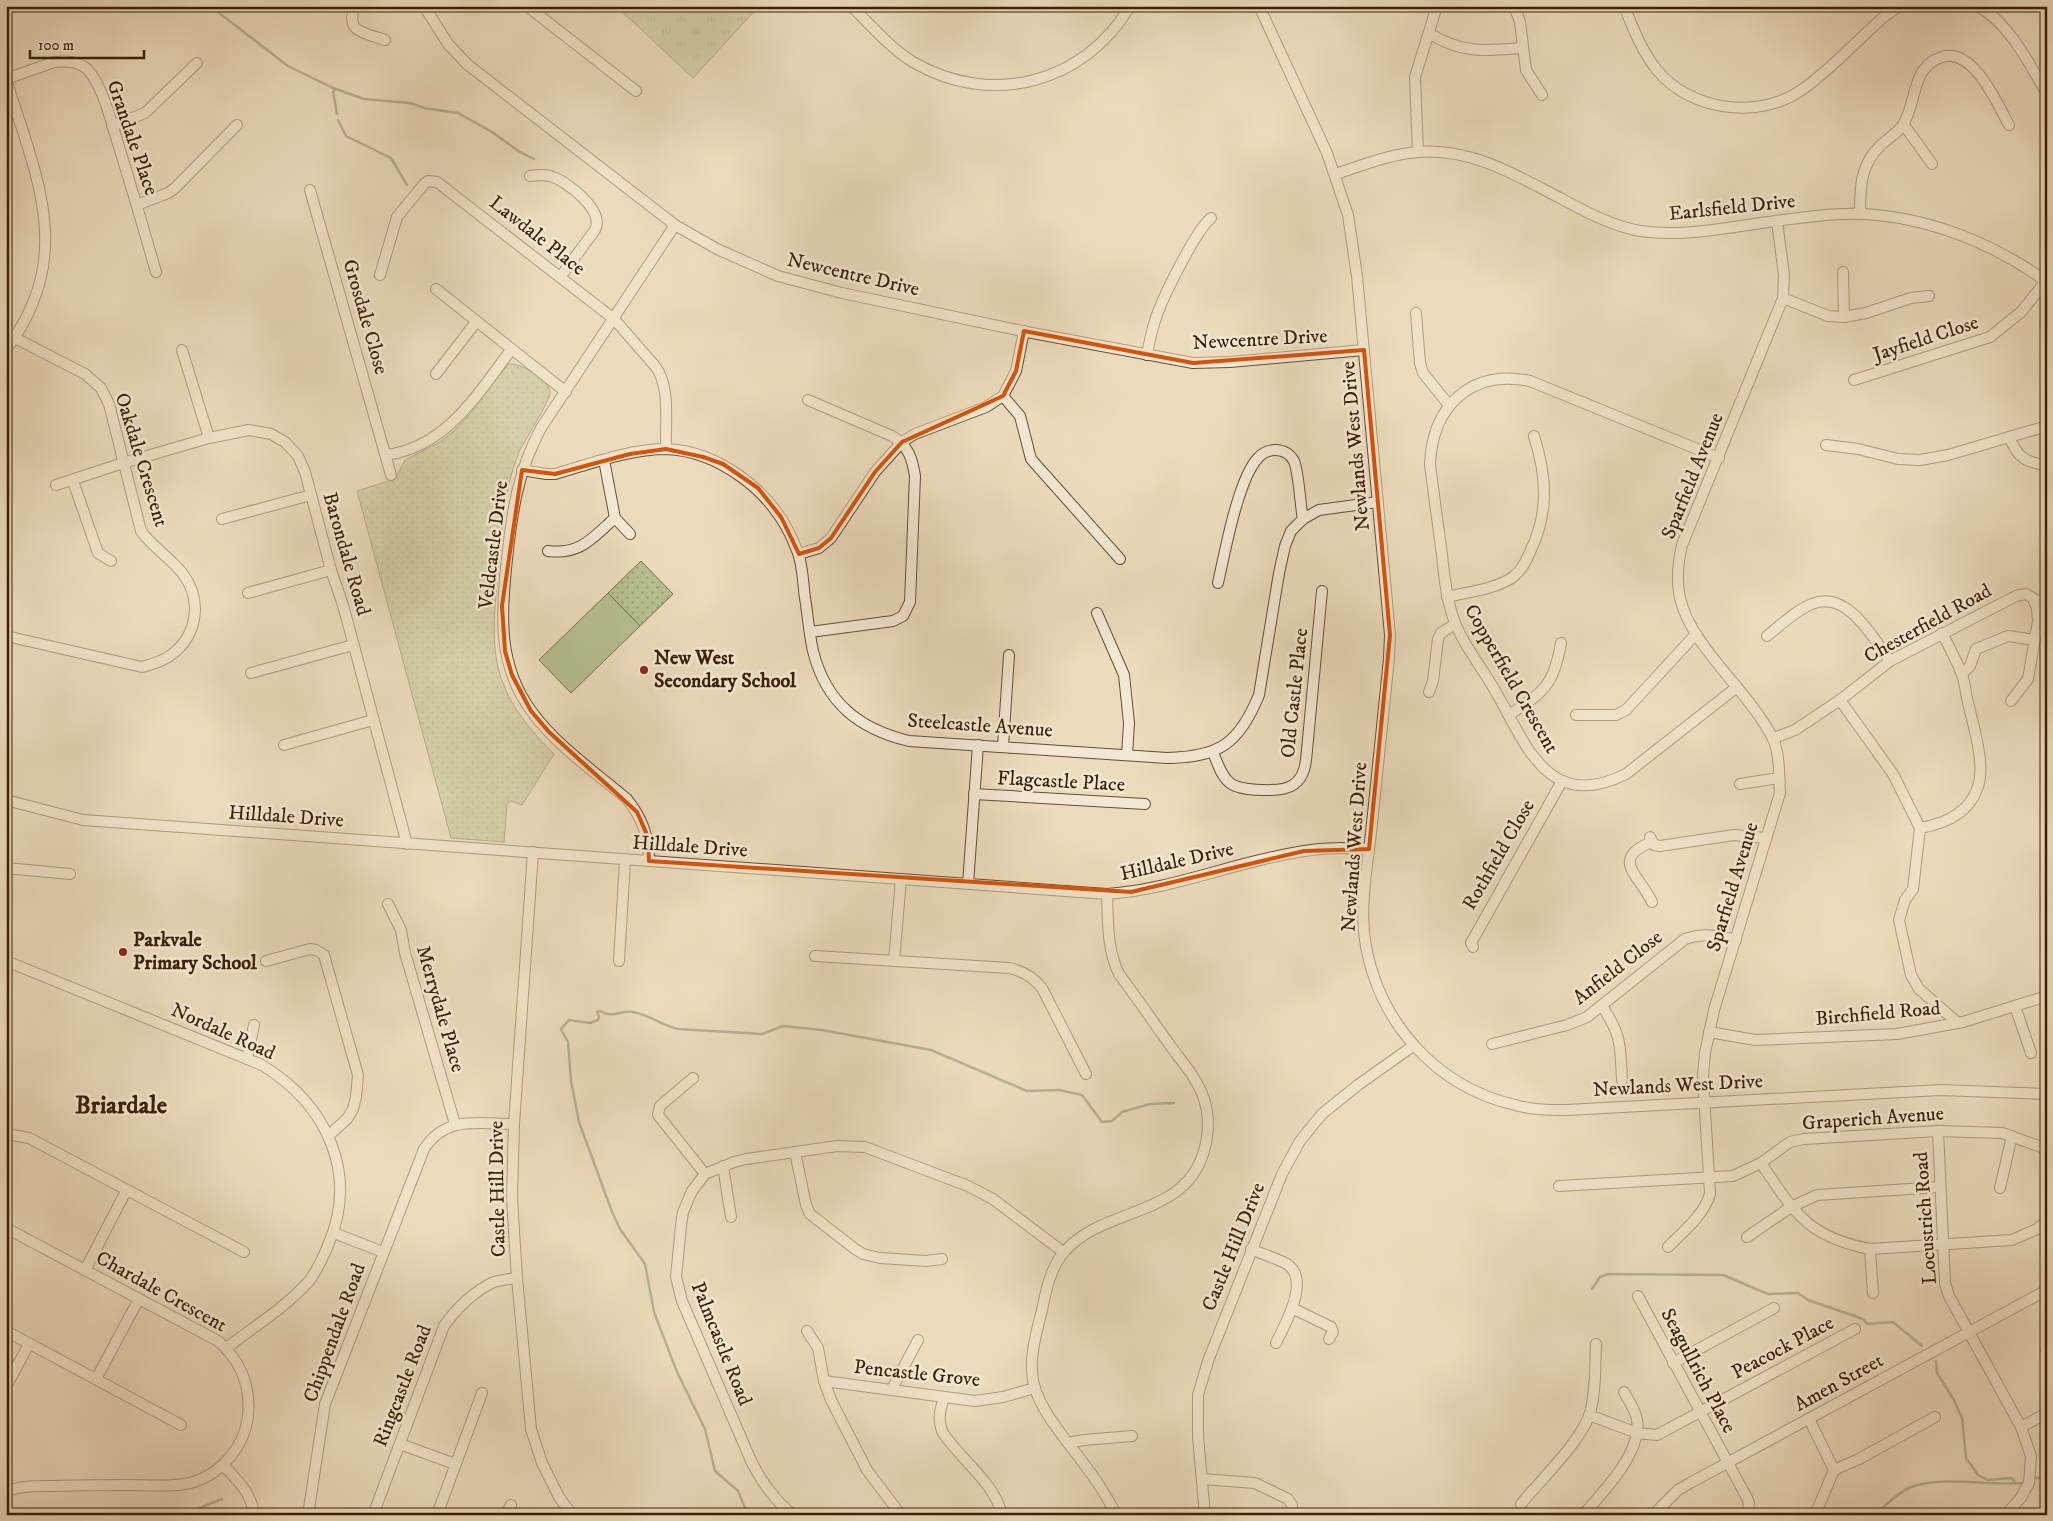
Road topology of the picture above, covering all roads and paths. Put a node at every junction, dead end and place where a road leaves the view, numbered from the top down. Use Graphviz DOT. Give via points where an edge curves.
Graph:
graph roads {
  1 [pos="354,6"];
  2 [pos="424,6"];
  3 [pos="526,6"];
  4 [pos="852,6"];
  5 [pos="1130,6"];
  6 [pos="1259,6"];
  7 [pos="1437,6"];
  8 [pos="1514,6"];
  9 [pos="1624,6"];
  10 [pos="1900,6"];
  11 [pos="1977,6"];
  12 [pos="1429,33"];
  13 [pos="386,40"];
  14 [pos="1523,48"];
  15 [pos="197,63"];
  16 [pos="6,79"];
  17 [pos="636,91"];
  18 [pos="2047,94"];
  19 [pos="1542,95"];
  20 [pos="238,125"];
  21 [pos="1904,125"];
  22 [pos="2009,125"];
  23 [pos="112,126"];
  24 [pos="1418,152"];
  25 [pos="1932,164"];
  26 [pos="1336,174"];
  27 [pos="530,176"];
  28 [pos="310,190"];
  29 [pos="137,205"];
  30 [pos="1860,214"];
  31 [pos="1211,218"];
  32 [pos="1778,221"];
  33 [pos="675,225"];
  34 [pos="156,272"];
  35 [pos="1843,272"];
  36 [pos="380,275"];
  37 [pos="560,276"];
  38 [pos="2046,282"];
  39 [pos="436,289"];
  40 [pos="1929,296"];
  41 [pos="1783,298"];
  42 [pos="1416,313"];
  43 [pos="1844,316"];
  44 [pos="614,319"];
  45 [pos="476,322"];
  46 [pos="1024,331"];
  47 [pos="15,338"];
  48 [pos="6,350"];
  49 [pos="182,350"];
  50 [pos="512,350"];
  51 [pos="1364,350"];
  52 [pos="1147,355"];
  53 [pos="436,374"];
  54 [pos="1854,380"];
  55 [pos="566,392"];
  56 [pos="1003,396"];
  57 [pos="808,400"];
  58 [pos="1449,405"];
  59 [pos="2047,426"];
  60 [pos="1534,436"];
  61 [pos="208,438"];
  62 [pos="2009,438"];
  63 [pos="902,442"];
  64 [pos="1826,444"];
  65 [pos="666,449"];
  66 [pos="386,455"];
  67 [pos="1719,458"];
  68 [pos="604,460"];
  69 [pos="123,463"];
  70 [pos="2047,466"];
  71 [pos="522,470"];
  72 [pos="391,475"];
  73 [pos="73,481"];
  74 [pos="56,485"];
  75 [pos="311,494"];
  76 [pos="1378,502"];
  77 [pos="615,518"];
  78 [pos="1303,518"];
  79 [pos="222,519"];
  80 [pos="630,534"];
  81 [pos="548,551"];
  82 [pos="799,554"];
  83 [pos="1120,559"];
  84 [pos="111,561"];
  85 [pos="331,570"];
  86 [pos="1218,583"];
  87 [pos="1322,591"];
  88 [pos="248,593"];
  89 [pos="1447,597"];
  90 [pos="2047,600"];
  91 [pos="2034,601"];
  92 [pos="1097,613"];
  93 [pos="1455,624"];
  94 [pos="810,632"];
  95 [pos="1942,633"];
  96 [pos="1696,634"];
  97 [pos="6,636"];
  98 [pos="1767,636"];
  99 [pos="2035,640"];
  100 [pos="1562,643"];
  101 [pos="353,645"];
  102 [pos="1009,655"];
  103 [pos="1890,661"];
  104 [pos="251,673"];
  105 [pos="1962,674"];
  106 [pos="1737,687"];
  107 [pos="1429,692"];
  108 [pos="1840,700"];
  109 [pos="2011,701"];
  110 [pos="1509,715"];
  111 [pos="1576,715"];
  112 [pos="372,720"];
  113 [pos="1774,738"];
  114 [pos="284,745"];
  115 [pos="978,745"];
  116 [pos="1003,746"];
  117 [pos="1213,752"];
  118 [pos="1126,756"];
  119 [pos="1779,778"];
  120 [pos="1562,781"];
  121 [pos="1740,784"];
  122 [pos="974,794"];
  123 [pos="6,800"];
  124 [pos="1145,804"];
  125 [pos="1920,828"];
  126 [pos="1765,838"];
  127 [pos="408,844"];
  128 [pos="1369,849"];
  129 [pos="533,852"];
  130 [pos="625,860"];
  131 [pos="649,861"];
  132 [pos="6,868"];
  133 [pos="70,874"];
  134 [pos="901,879"];
  135 [pos="968,884"];
  136 [pos="1107,894"];
  137 [pos="1652,902"];
  138 [pos="388,904"];
  139 [pos="1736,940"];
  140 [pos="1474,947"];
  141 [pos="815,956"];
  142 [pos="266,960"];
  143 [pos="6,961"];
  144 [pos="620,961"];
  145 [pos="894,961"];
  146 [pos="2047,996"];
  147 [pos="1602,1006"];
  148 [pos="2015,1006"];
  149 [pos="1958,1023"];
  150 [pos="254,1025"];
  151 [pos="1709,1032"];
  152 [pos="1492,1044"];
  153 [pos="1413,1046"];
  154 [pos="2031,1053"];
  155 [pos="247,1059"];
  156 [pos="1086,1074"];
  157 [pos="693,1078"];
  158 [pos="1622,1080"];
  159 [pos="2047,1094"];
  160 [pos="1704,1102"];
  161 [pos="455,1124"];
  162 [pos="514,1124"];
  163 [pos="1938,1131"];
  164 [pos="6,1134"];
  165 [pos="328,1136"];
  166 [pos="2012,1136"];
  167 [pos="2047,1149"];
  168 [pos="795,1152"];
  169 [pos="1761,1163"];
  170 [pos="724,1166"];
  171 [pos="705,1174"];
  172 [pos="1710,1178"];
  173 [pos="1559,1186"];
  174 [pos="1940,1187"];
  175 [pos="2000,1188"];
  176 [pos="126,1191"];
  177 [pos="1791,1207"];
  178 [pos="731,1217"];
  179 [pos="2047,1221"];
  180 [pos="6,1228"];
  181 [pos="334,1233"];
  182 [pos="1747,1237"];
  183 [pos="1944,1244"];
  184 [pos="1251,1248"];
  185 [pos="1668,1248"];
  186 [pos="1870,1249"];
  187 [pos="244,1252"];
  188 [pos="383,1252"];
  189 [pos="1063,1252"];
  190 [pos="942,1259"];
  191 [pos="85,1270"];
  192 [pos="517,1278"];
  193 [pos="2047,1290"];
  194 [pos="1873,1293"];
  195 [pos="1638,1296"];
  196 [pos="139,1299"];
  197 [pos="1292,1308"];
  198 [pos="1774,1308"];
  199 [pos="1855,1329"];
  200 [pos="807,1330"];
  201 [pos="6,1331"];
  202 [pos="1968,1332"];
  203 [pos="1329,1339"];
  204 [pos="918,1340"];
  205 [pos="1276,1343"];
  206 [pos="29,1344"];
  207 [pos="1596,1344"];
  208 [pos="226,1348"];
  209 [pos="1673,1363"];
  210 [pos="96,1379"];
  211 [pos="824,1381"];
  212 [pos="6,1387"];
  213 [pos="1035,1388"];
  214 [pos="892,1389"];
  215 [pos="1624,1392"];
  216 [pos="482,1393"];
  217 [pos="944,1397"];
  218 [pos="1701,1411"];
  219 [pos="2047,1413"];
  220 [pos="1589,1415"];
  221 [pos="1935,1417"];
  222 [pos="1809,1420"];
  223 [pos="181,1424"];
  224 [pos="2021,1427"];
  225 [pos="1637,1433"];
  226 [pos="1132,1436"];
  227 [pos="400,1444"];
  228 [pos="1068,1444"];
  229 [pos="1728,1462"];
  230 [pos="455,1464"];
  231 [pos="223,1465"];
  232 [pos="1834,1470"];
  233 [pos="1202,1478"];
  234 [pos="6,1492"];
  235 [pos="1521,1504"];
  236 [pos="254,1515"];
  237 [pos="308,1515"];
  238 [pos="373,1515"];
  239 [pos="437,1515"];
  240 [pos="572,1515"];
  241 [pos="792,1515"];
  242 [pos="901,1515"];
  243 [pos="1002,1515"];
  244 [pos="1116,1515"];
  245 [pos="1205,1515"];
  246 [pos="1291,1515"];
  247 [pos="1583,1515"];
  248 [pos="1653,1515"];
  249 [pos="1747,1515"];
  250 [pos="1815,1515"];
  251 [pos="2005,1515"];
  1 -- 13 [label="street" via="354,26"];
  2 -- 33 [label="street, Newcentre Drive" via="448,44 468,65"];
  3 -- 17 [label="street"];
  4 -- 5 [label="street" via="913,62 962,82 987,86 1033,81 1068,67 1096,49 1118,26"];
  6 -- 26 [label="street, Newlands West Drive"];
  7 -- 12 [label="street"];
  8 -- 14 [label="street" via="1520,22"];
  9 -- 10 [label="street" via="1639,42 1658,71 1677,88 1712,104 1756,108 1799,92"];
  11 -- 18 [label="street" via="2007,31"];
  12 -- 14 [label="street" via="1463,49"];
  12 -- 24 [label="street" via="1415,77"];
  14 -- 19 [label="street" via="1526,70"];
  15 -- 23 [label="street" via="145,113"];
  16 -- 23 [label="street, Grandale Place" via="54,62 80,64 98,86"];
  16 -- 47 [label="street" via="46,217 43,273 29,316"];
  20 -- 29 [label="street" via="175,188"];
  21 -- 22 [label="street" via="1925,68 1934,60 1949,55 1972,64"];
  21 -- 25 [label="street"];
  21 -- 30 [label="street" via="1879,147 1865,167 1860,183"];
  23 -- 29 [label="street, Grandale Place"];
  24 -- 26 [label="street, Earlsfield Drive"];
  24 -- 32 [label="street, Earlsfield Drive" via="1483,160 1609,222 1638,230 1666,234"];
  26 -- 51 [label="street, Newlands West Drive" via="1352,238"];
  27 -- 37 [label="street" via="552,176 594,209 597,216 595,230"];
  28 -- 66 [label="street, Grosdale Close"];
  29 -- 34 [label="street, Grandale Place"];
  30 -- 32 [label="street, Earlsfield Drive"];
  30 -- 38 [label="street, Earlsfield Drive" via="1933,226 1970,239 2025,266"];
  31 -- 52 [label="street" via="1199,231 1165,297 1155,319"];
  32 -- 41 [label="street, Sparfield Avenue"];
  33 -- 44 [label="street, Veldcastle Drive"];
  33 -- 46 [label="street, Newcentre Drive" via="750,265 804,284"];
  35 -- 43 [label="street"];
  36 -- 37 [label="street, Lawdale Place" via="400,213 428,181 437,182"];
  37 -- 44 [label="street, Lawdale Place"];
  38 -- 54 [label="street, Jayfield Close" via="2021,312 1990,337"];
  39 -- 45 [label="street"];
  40 -- 43 [label="street"];
  41 -- 43 [label="street" via="1828,316"];
  41 -- 67 [label="street, Sparfield Avenue"];
  42 -- 58 [label="street" via="1420,363"];
  44 -- 55 [label="street, Veldcastle Drive"];
  44 -- 65 [label="street, Lawdale Place" via="655,366 663,380"];
  45 -- 50 [label="street"];
  45 -- 53 [label="street"];
  46 -- 52 [label="street, Newcentre Drive"];
  46 -- 56 [label="street" via="1016,370"];
  47 -- 48 [label="street"];
  47 -- 69 [label="street, Oakdale Crescent" via="85,374 101,388"];
  49 -- 61 [label="street"];
  50 -- 55 [label="street"];
  50 -- 66 [label="street" via="446,430 423,444"];
  51 -- 52 [label="street, Newcentre Drive" via="1193,363"];
  51 -- 76 [label="street, Newlands West Drive"];
  55 -- 71 [label="street, Veldcastle Drive" via="541,428"];
  56 -- 63 [label="street" via="986,407"];
  56 -- 83 [label="street" via="1020,416 1031,459"];
  57 -- 63 [label="street"];
  58 -- 67 [label="street, Copperfield Crescent" via="1486,381 1497,378 1530,381"];
  58 -- 89 [label="street, Copperfield Crescent" via="1436,428 1430,465"];
  59 -- 62 [label="street"];
  60 -- 89 [label="street" via="1540,456 1545,508 1538,536 1523,566 1503,583"];
  61 -- 69 [label="street, Barondale Road"];
  61 -- 75 [label="street, Barondale Road" via="249,430 276,436 298,456"];
  62 -- 64 [label="street" via="1920,460 1898,459"];
  62 -- 70 [label="street" via="2017,454 2027,462"];
  63 -- 82 [label="street" via="874,472 831,538 819,548"];
  63 -- 94 [label="street" via="913,460 915,476 910,602 907,609 903,616 893,621"];
  65 -- 68 [label="street, Steelcastle Avenue"];
  65 -- 82 [label="street, Steelcastle Avenue" via="722,464 758,488 781,517"];
  66 -- 72 [label="street, Grosdale Close"];
  67 -- 96 [label="street, Sparfield Avenue" via="1682,545 1678,562 1680,598"];
  68 -- 71 [label="street, Steelcastle Avenue" via="555,474"];
  68 -- 77 [label="street"];
  69 -- 73 [label="street, Barondale Road"];
  69 -- 97 [label="street, Oakdale Crescent" via="141,531 184,575 193,595 196,613 186,639 170,655 142,667"];
  71 -- 131 [label="street, Veldcastle Drive" via="509,536 502,606 505,651 512,675 531,711 549,732 627,799 637,812 648,837"];
  73 -- 74 [label="street, Barondale Road"];
  73 -- 84 [label="street" via="98,553"];
  75 -- 79 [label="street"];
  75 -- 85 [label="street, Barondale Road"];
  76 -- 78 [label="street" via="1337,506"];
  76 -- 128 [label="street, Newlands West Drive" via="1389,659"];
  77 -- 80 [label="street"];
  77 -- 81 [label="street" via="581,547 570,552"];
  78 -- 86 [label="street" via="1292,458 1275,450 1259,456 1240,496"];
  78 -- 117 [label="street, Steelcastle Avenue" via="1291,531 1285,546 1259,695 1242,730"];
  82 -- 94 [label="street, Steelcastle Avenue"];
  85 -- 88 [label="street"];
  85 -- 101 [label="street, Barondale Road"];
  87 -- 117 [label="street, Old Castle Place" via="1305,768 1300,776 1293,785 1282,789 1236,787 1228,782"];
  89 -- 93 [label="street, Copperfield Crescent"];
  90 -- 91 [label="street"];
  91 -- 95 [label="street, Chesterfield Road" via="2026,594 2016,596"];
  91 -- 99 [label="street" via="2038,621"];
  92 -- 118 [label="street" via="1124,675 1128,713"];
  93 -- 107 [label="street" via="1438,639"];
  93 -- 110 [label="street, Copperfield Crescent"];
  94 -- 115 [label="street, Steelcastle Avenue" via="825,683 836,701 856,720 889,736 910,741"];
  95 -- 103 [label="street, Chesterfield Road"];
  95 -- 105 [label="street"];
  96 -- 106 [label="street, Sparfield Avenue"];
  96 -- 111 [label="street" via="1626,710 1616,714"];
  98 -- 103 [label="street" via="1810,604 1821,600 1848,608"];
  99 -- 105 [label="street" via="2008,636 1976,649 1970,666"];
  99 -- 109 [label="street" via="2028,679"];
  100 -- 110 [label="street" via="1553,676 1532,700"];
  101 -- 104 [label="street"];
  101 -- 112 [label="street, Barondale Road"];
  102 -- 116 [label="street"];
  103 -- 108 [label="street, Chesterfield Road"];
  105 -- 125 [label="street" via="1980,766 1977,790 1956,816 1940,825"];
  106 -- 113 [label="street, Sparfield Avenue"];
  106 -- 120 [label="street, Copperfield Crescent" via="1626,774 1591,786"];
  108 -- 113 [label="street, Chesterfield Road" via="1795,730"];
  108 -- 125 [label="street" via="1893,774"];
  110 -- 120 [label="street, Copperfield Crescent" via="1539,765"];
  112 -- 114 [label="street"];
  112 -- 127 [label="street, Barondale Road"];
  113 -- 119 [label="street, Sparfield Avenue"];
  115 -- 116 [label="street, Steelcastle Avenue"];
  115 -- 122 [label="street"];
  116 -- 118 [label="street, Steelcastle Avenue"];
  117 -- 118 [label="street, Steelcastle Avenue" via="1192,758"];
  119 -- 121 [label="street"];
  119 -- 126 [label="street, Sparfield Avenue" via="1780,793"];
  120 -- 140 [label="street, Rothfield Close" via="1484,916 1471,944"];
  122 -- 124 [label="street, Flagcastle Place"];
  122 -- 135 [label="street"];
  123 -- 127 [label="street, Hilldale Drive" via="83,820"];
  125 -- 149 [label="street" via="1914,890 1905,900 1899,920 1911,974 1919,989"];
  126 -- 137 [label="street" via="1734,835 1660,846 1654,845 1651,839 1636,849 1630,868"];
  126 -- 139 [label="street, Sparfield Avenue"];
  127 -- 129 [label="street, Hilldale Drive"];
  128 -- 136 [label="street, Hilldale Drive" via="1304,851 1155,888"];
  128 -- 153 [label="street, Newlands West Drive" via="1364,903 1365,945 1386,1007"];
  129 -- 130 [label="street, Hilldale Drive"];
  129 -- 162 [label="street, Castle Hill Drive"];
  130 -- 131 [label="street, Hilldale Drive"];
  130 -- 144 [label="street"];
  131 -- 134 [label="street, Hilldale Drive"];
  132 -- 133 [label="street"];
  134 -- 135 [label="street, Hilldale Drive"];
  134 -- 145 [label="street"];
  135 -- 136 [label="street, Hilldale Drive"];
  136 -- 189 [label="street" via="1113,962 1193,1077 1204,1098 1208,1124 1206,1143 1195,1171 1176,1192 1154,1205 1085,1234"];
  138 -- 161 [label="street, Merrydale Place" via="401,930"];
  139 -- 147 [label="street, Anfield Close" via="1704,934 1685,939"];
  139 -- 151 [label="street, Sparfield Avenue"];
  141 -- 145 [label="street"];
  142 -- 165 [label="street" via="310,950 324,955 358,1075 353,1109"];
  143 -- 155 [label="street, Nordale Road"];
  145 -- 156 [label="street" via="1008,968 1025,973 1042,988"];
  146 -- 148 [label="street, Birchfield Road"];
  147 -- 152 [label="street, Anfield Close" via="1578,1021"];
  147 -- 158 [label="street" via="1618,1032"];
  148 -- 149 [label="street, Birchfield Road"];
  148 -- 154 [label="street"];
  149 -- 151 [label="street, Birchfield Road" via="1897,1034 1755,1040"];
  150 -- 155 [label="street"];
  151 -- 160 [label="street, Sparfield Avenue" via="1703,1076"];
  153 -- 160 [label="street, Newlands West Drive" via="1461,1085 1529,1108 1568,1110"];
  153 -- 184 [label="street, Castle Hill Drive" via="1328,1109 1300,1140"];
  155 -- 165 [label="street, Nordale Road" via="280,1076 302,1096"];
  157 -- 171 [label="street" via="660,1106 658,1115"];
  159 -- 160 [label="street, Newlands West Drive" via="1941,1090"];
  160 -- 172 [label="street, Sparfield Avenue"];
  161 -- 162 [label="street"];
  161 -- 188 [label="street, Chippendale Road" via="436,1134 424,1149"];
  162 -- 192 [label="street, Castle Hill Drive" via="512,1198"];
  163 -- 166 [label="street, Graperich Avenue"];
  163 -- 169 [label="street, Graperich Avenue" via="1804,1139 1790,1142"];
  163 -- 174 [label="street, Locustrich Road"];
  164 -- 176 [label="street" via="29,1138"];
  165 -- 181 [label="street, Nordale Road" via="339,1179"];
  166 -- 167 [label="street, Graperich Avenue"];
  166 -- 175 [label="street"];
  168 -- 170 [label="street" via="746,1159"];
  168 -- 189 [label="street" via="837,1146 865,1147 968,1186 993,1199"];
  168 -- 190 [label="street" via="810,1214 855,1249 880,1258"];
  169 -- 172 [label="street, Graperich Avenue" via="1733,1176"];
  169 -- 177 [label="street"];
  170 -- 171 [label="street"];
  170 -- 178 [label="street"];
  171 -- 241 [label="street, Palmcastle Road" via="692,1191 683,1212 677,1286 752,1463 765,1487"];
  172 -- 173 [label="street, Graperich Avenue"];
  172 -- 185 [label="street, Sparfield Avenue" via="1708,1203"];
  174 -- 177 [label="street" via="1817,1195"];
  174 -- 183 [label="street, Locustrich Road"];
  176 -- 187 [label="street"];
  176 -- 191 [label="street"];
  177 -- 182 [label="street"];
  177 -- 186 [label="street" via="1816,1230 1851,1245"];
  179 -- 183 [label="street" via="2012,1240"];
  180 -- 191 [label="street, Chardale Crescent"];
  181 -- 188 [label="street, Chippendale Road"];
  181 -- 208 [label="street, Nordale Road" via="309,1281"];
  183 -- 186 [label="street"];
  183 -- 202 [label="street, Locustrich Road" via="1945,1283"];
  184 -- 197 [label="street" via="1288,1265 1297,1287"];
  184 -- 233 [label="street, Castle Hill Drive" via="1198,1395"];
  186 -- 194 [label="street"];
  188 -- 237 [label="street, Chippendale Road" via="326,1404"];
  189 -- 213 [label="street" via="1047,1286 1035,1338 1032,1354"];
  191 -- 196 [label="street, Chardale Crescent"];
  192 -- 227 [label="street, Ringcastle Road" via="492,1283 482,1289 449,1320 438,1338"];
  192 -- 240 [label="street, Castle Hill Drive" via="531,1429 542,1463"];
  193 -- 202 [label="street, Amen Street"];
  195 -- 209 [label="street, Seagullrich Place"];
  196 -- 208 [label="street, Chardale Crescent"];
  196 -- 210 [label="street"];
  197 -- 203 [label="street" via="1331,1327 1333,1332"];
  197 -- 205 [label="street"];
  198 -- 209 [label="street"];
  199 -- 218 [label="street, Peacock Place"];
  200 -- 211 [label="street" via="818,1348"];
  201 -- 206 [label="street"];
  202 -- 222 [label="street, Amen Street"];
  202 -- 224 [label="street, Locustrich Road"];
  204 -- 214 [label="street"];
  206 -- 210 [label="street"];
  206 -- 212 [label="street"];
  207 -- 220 [label="street" via="1594,1396"];
  208 -- 231 [label="street, Chardale Crescent" via="244,1378 249,1406 238,1446"];
  209 -- 218 [label="street, Seagullrich Place"];
  210 -- 223 [label="street"];
  211 -- 214 [label="street, Pencastle Grove"];
  211 -- 242 [label="street" via="867,1470"];
  213 -- 217 [label="street, Pencastle Grove" via="975,1401"];
  213 -- 228 [label="street"];
  214 -- 217 [label="street, Pencastle Grove"];
  215 -- 225 [label="street" via="1637,1418"];
  216 -- 230 [label="street"];
  217 -- 243 [label="street" via="939,1413 943,1433 992,1492"];
  218 -- 225 [label="street, Peacock Place" via="1656,1434"];
  218 -- 229 [label="street, Seagullrich Place"];
  219 -- 224 [label="street"];
  220 -- 225 [label="street"];
  220 -- 235 [label="street" via="1578,1435"];
  221 -- 232 [label="street"];
  222 -- 229 [label="street, Amen Street"];
  222 -- 232 [label="street"];
  224 -- 251 [label="street, Locustrich Road" via="2031,1456 2029,1483"];
  225 -- 247 [label="street" via="1621,1470"];
  226 -- 228 [label="street"];
  227 -- 230 [label="street"];
  227 -- 238 [label="street, Ringcastle Road"];
  228 -- 244 [label="street"];
  229 -- 248 [label="street, Amen Street" via="1678,1490"];
  229 -- 249 [label="street, Seagullrich Place" via="1749,1503"];
  230 -- 239 [label="street"];
  231 -- 234 [label="street, Chardale Crescent" via="184,1484 32,1486"];
  231 -- 236 [label="street" via="244,1488"];
  232 -- 250 [label="street"];
  233 -- 245 [label="street, Castle Hill Drive"];
  233 -- 246 [label="street" via="1255,1483 1288,1499 1292,1505"];
}
